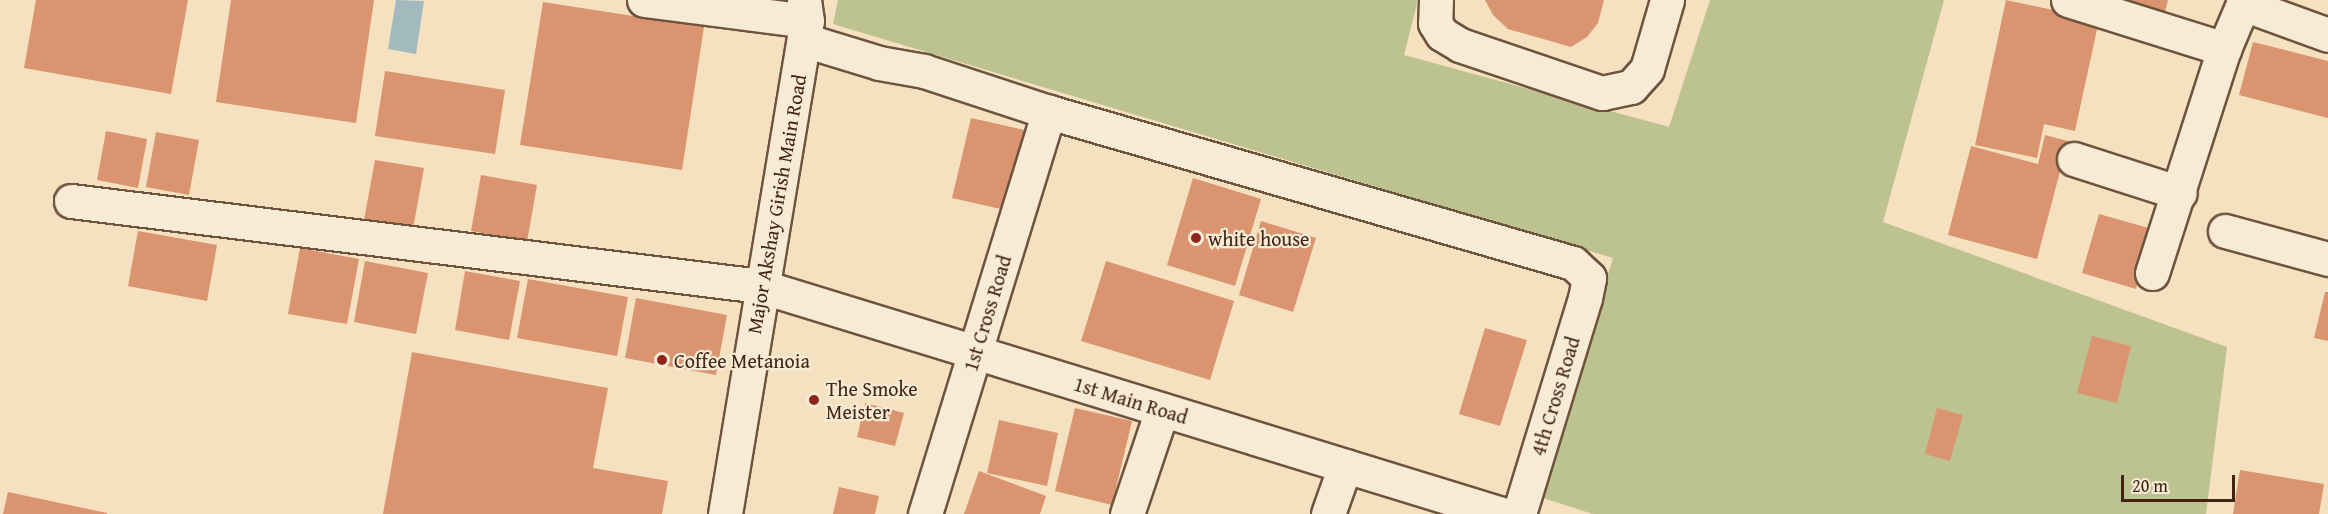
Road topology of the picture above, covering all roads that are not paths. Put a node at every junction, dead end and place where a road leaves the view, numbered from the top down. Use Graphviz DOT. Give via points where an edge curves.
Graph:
graph roads {
  1 [pos="644,0"];
  2 [pos="1436,0"];
  3 [pos="1667,0"];
  4 [pos="2068,0"];
  5 [pos="2244,2"];
  6 [pos="805,20"];
  7 [pos="2328,35"];
  8 [pos="2224,49"];
  9 [pos="1049,112"];
  10 [pos="2074,159"];
  11 [pos="2180,193"];
  12 [pos="71,201"];
  13 [pos="2225,231"];
  14 [pos="2328,259"];
  15 [pos="2152,273"];
  16 [pos="760,286"];
  17 [pos="975,352"];
  18 [pos="1162,410"];
  19 [pos="1345,466"];
  20 [pos="725,514"];
  21 [pos="925,514"];
  22 [pos="1127,514"];
  23 [pos="1328,514"];
  24 [pos="1502,514"];
  25 [pos="1519,514"];
  1 -- 6 [label="street"];
  2 -- 3 [label="street" via="1435,22 1442,34 1460,45 1602,93 1631,87 1647,69"];
  4 -- 8 [label="street"];
  5 -- 7 [label="street"];
  5 -- 8 [label="street"];
  6 -- 9 [label="street" via="879,63 924,71"];
  6 -- 16 [label="street, Major Akshay Girish Main Road"];
  8 -- 11 [label="street"];
  9 -- 17 [label="street, 1st Cross Road"];
  9 -- 25 [label="street, 4th Cross Road" via="1573,263 1589,278"];
  10 -- 11 [label="street"];
  11 -- 15 [label="street"];
  12 -- 16 [label="street, 1st Main Road"];
  13 -- 14 [label="street"];
  16 -- 17 [label="street, 1st Main Road"];
  16 -- 20 [label="street, Major Akshay Girish Main Road"];
  17 -- 18 [label="street, 1st Main Road"];
  17 -- 21 [label="street, 1st Cross Road"];
  18 -- 19 [label="street, 1st Main Road"];
  18 -- 22 [label="street"];
  19 -- 23 [label="street"];
  19 -- 24 [label="street, 1st Main Road"];
}
